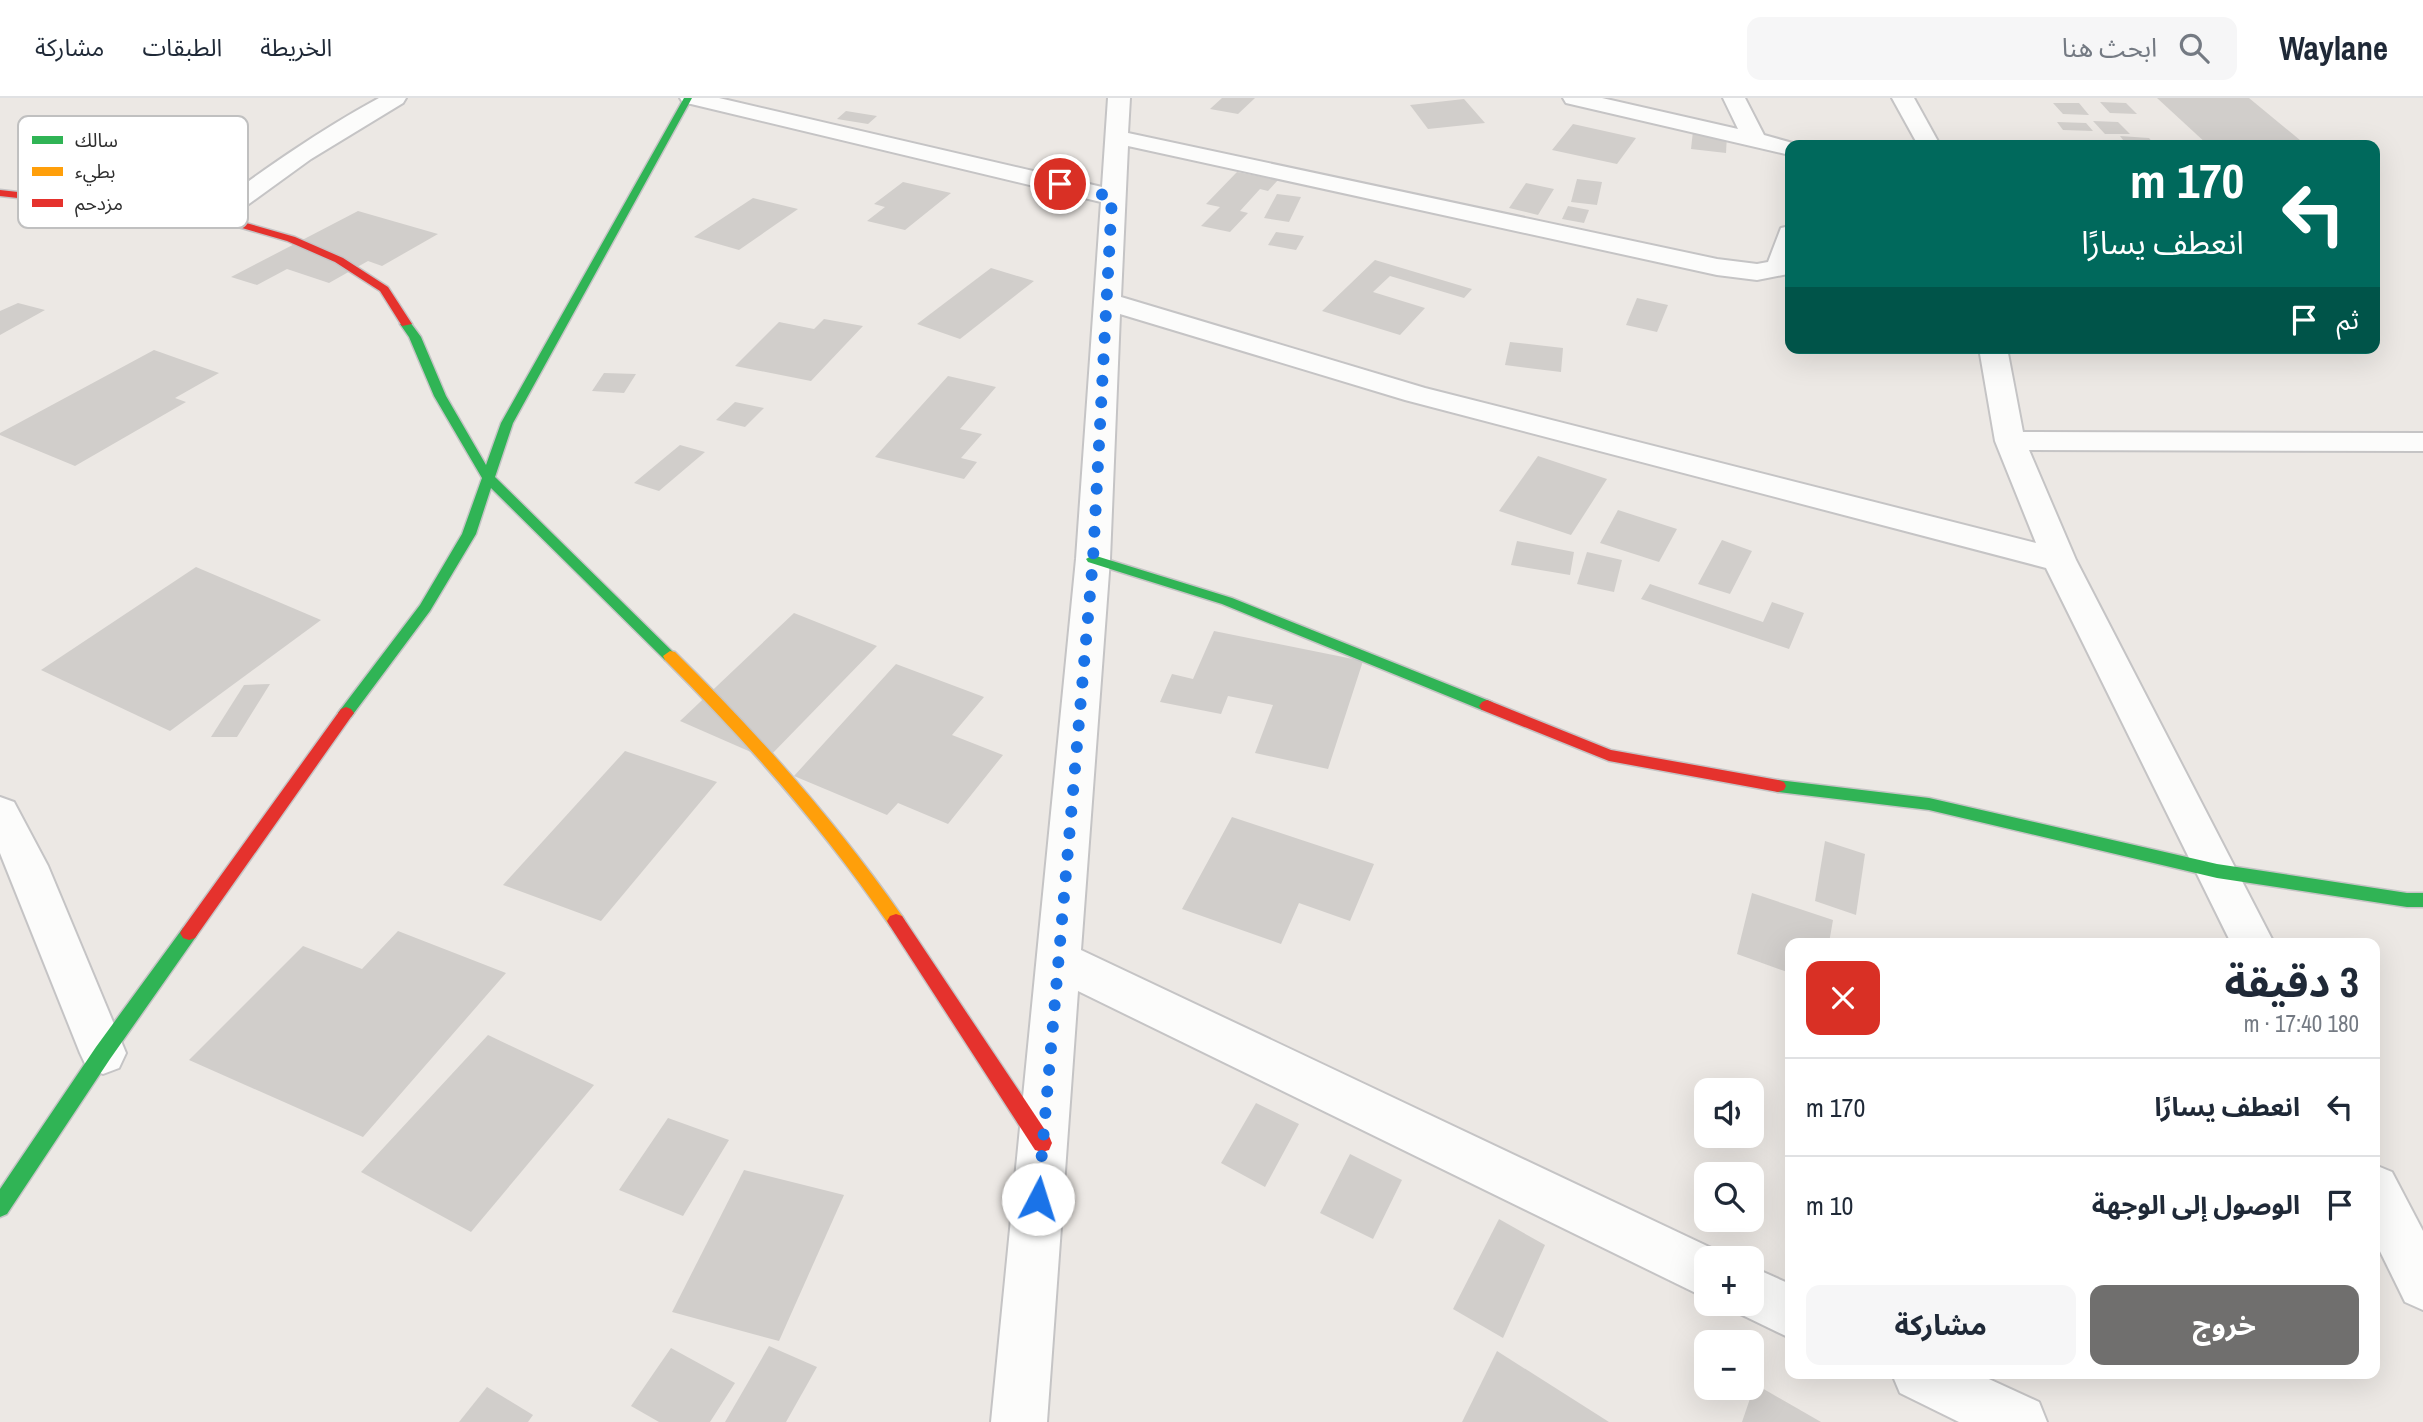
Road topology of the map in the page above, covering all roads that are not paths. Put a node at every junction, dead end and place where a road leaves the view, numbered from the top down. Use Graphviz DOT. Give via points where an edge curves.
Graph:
graph roads {
  1 [pos="395,98"];
  2 [pos="689,98"];
  3 [pos="1119,98"];
  4 [pos="1574,98"];
  5 [pos="1734,98"];
  6 [pos="1903,98"];
  7 [pos="1116,137"];
  8 [pos="1754,138"];
  9 [pos="1926,140"];
  10 [pos="1785,147"];
  11 [pos="0,193"];
  12 [pos="248,193"];
  13 [pos="18,195"];
  14 [pos="1112,197"];
  15 [pos="248,227"];
  16 [pos="1785,249"];
  17 [pos="1106,301"];
  18 [pos="1994,354"];
  19 [pos="2010,441"];
  20 [pos="2423,442"];
  21 [pos="488,478"];
  22 [pos="1093,559"];
  23 [pos="2059,560"];
  24 [pos="0,813"];
  25 [pos="2217,871"];
  26 [pos="2423,900"];
  27 [pos="2250,938"];
  28 [pos="1058,960"];
  29 [pos="103,1053"];
  30 [pos="1042,1143"];
  31 [pos="2380,1199"];
  32 [pos="0,1208"];
  33 [pos="1694,1266"];
  34 [pos="2423,1284"];
  35 [pos="1764,1299"];
  36 [pos="1785,1310"];
  37 [pos="1929,1379"];
  38 [pos="1019,1422"];
  39 [pos="2019,1422"];
  1 -- 12 [label="street"];
  2 -- 14 [label="street"];
  2 -- 21 [label="street" via="507,423"];
  3 -- 7 [label="street"];
  4 -- 8 [label="street"];
  5 -- 8 [label="street"];
  6 -- 9 [label="street"];
  7 -- 14 [label="street"];
  7 -- 16 [label="street" via="1717,267 1757,272 1779,268"];
  8 -- 10 [label="street"];
  11 -- 13 [label="street"];
  14 -- 17 [label="street"];
  15 -- 21 [label="street" via="339,260 384,289 415,337 440,396"];
  17 -- 22 [label="street"];
  17 -- 23 [label="street" via="1415,394"];
  18 -- 19 [label="street"];
  19 -- 20 [label="street"];
  19 -- 23 [label="street"];
  21 -- 29 [label="street" via="469,534 425,608"];
  21 -- 30 [label="street" via="739,723 864,872"];
  22 -- 25 [label="street" via="1227,601 1609,755 1749,783 1929,804"];
  22 -- 28 [label="street"];
  23 -- 25 [label="street"];
  24 -- 29 [label="street" via="27,866"];
  25 -- 26 [label="street"];
  25 -- 27 [label="street"];
  28 -- 30 [label="street"];
  28 -- 33 [label="street"];
  29 -- 32 [label="street"];
  30 -- 38 [label="street"];
  31 -- 34 [label="street"];
  35 -- 36 [label="street"];
  37 -- 39 [label="street"];
}
